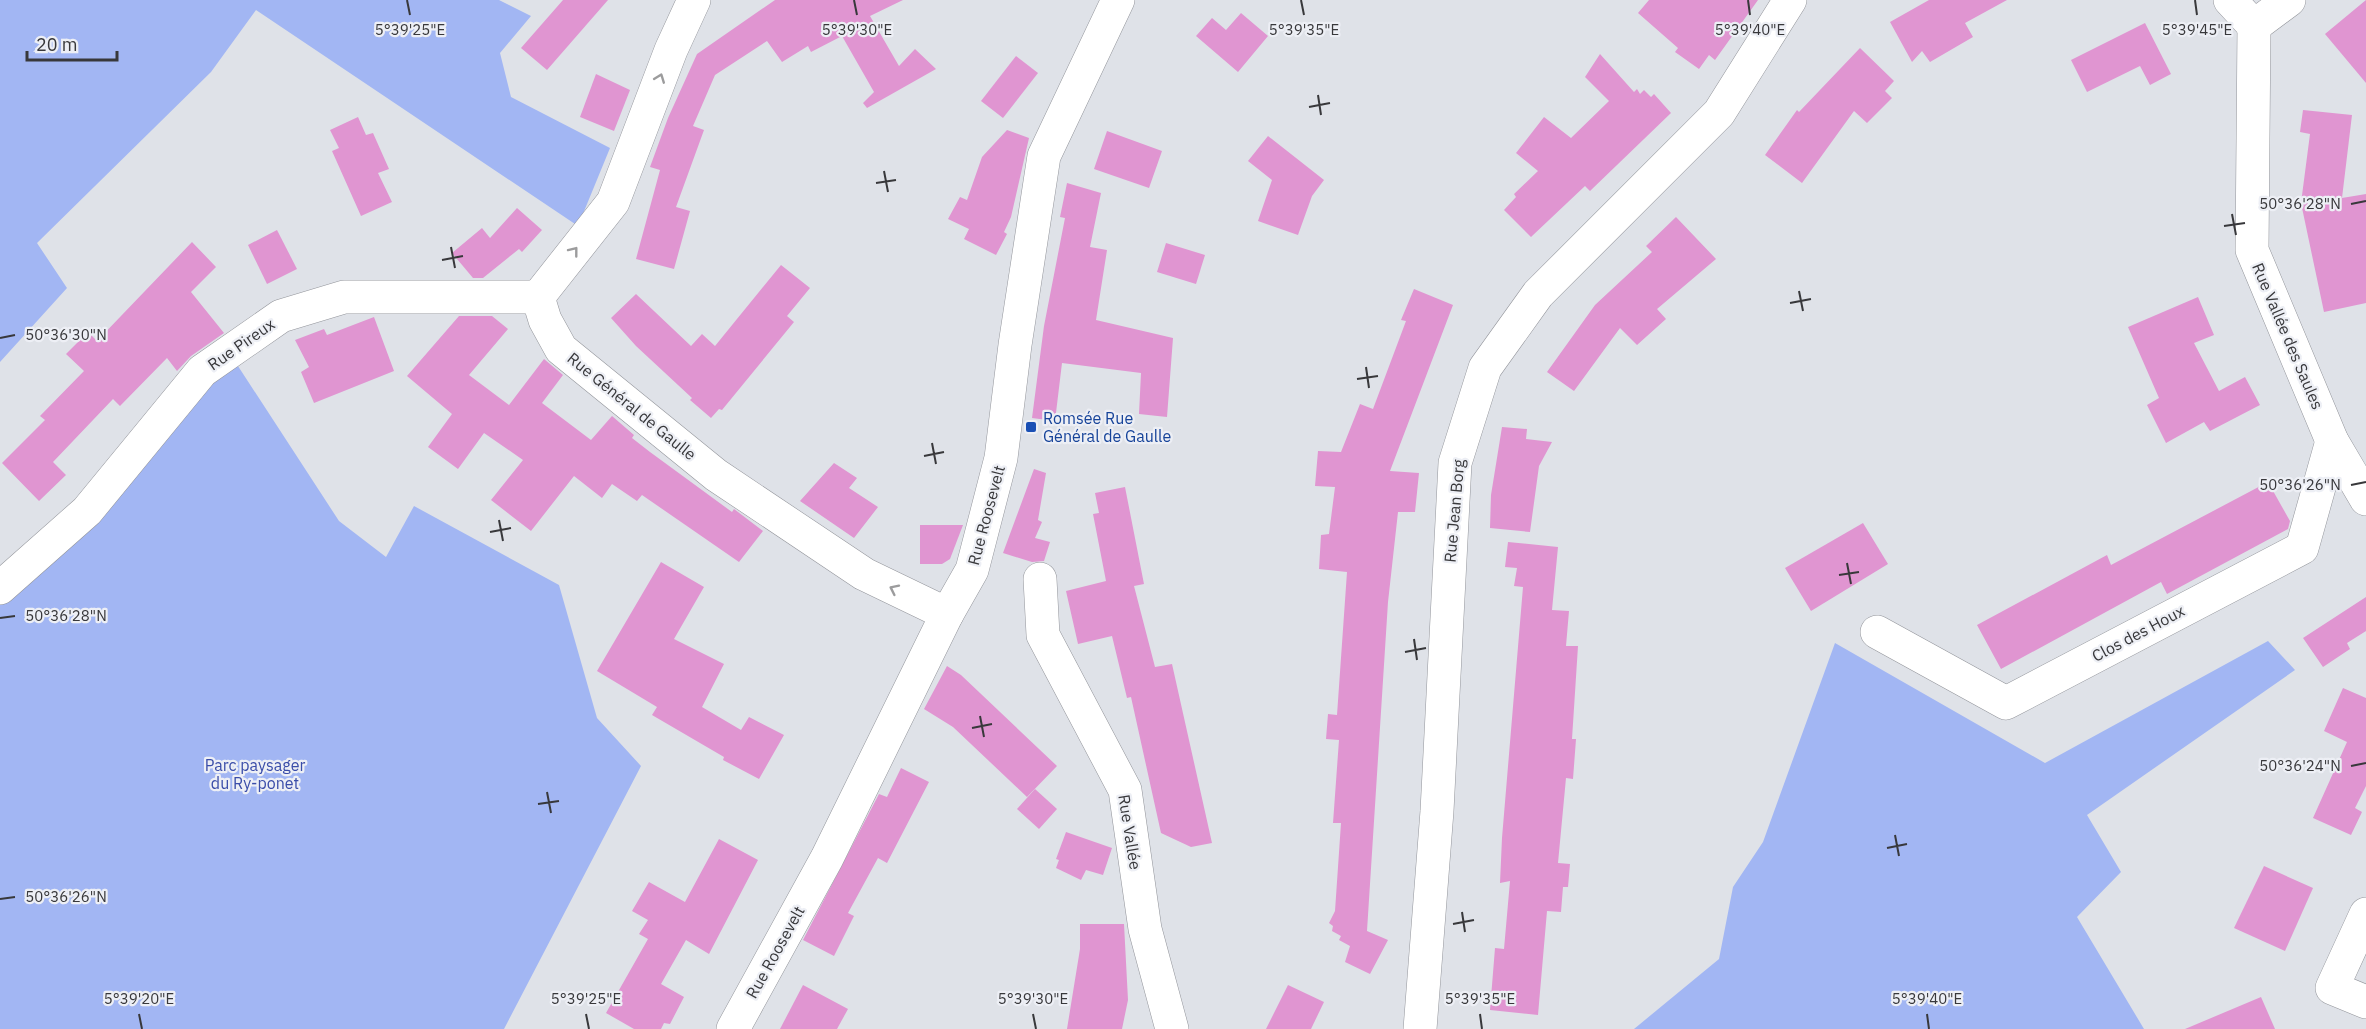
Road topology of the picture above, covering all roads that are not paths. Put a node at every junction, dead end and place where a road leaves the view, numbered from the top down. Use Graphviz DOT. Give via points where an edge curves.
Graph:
graph roads {
  1 [pos="694,0"];
  2 [pos="1118,0"];
  3 [pos="1790,0"];
  4 [pos="2230,0"];
  5 [pos="2289,0"];
  6 [pos="2254,26"];
  7 [pos="538,297"];
  8 [pos="2332,441"];
  9 [pos="2366,500"];
  10 [pos="1040,579"];
  11 [pos="0,588"];
  12 [pos="947,614"];
  13 [pos="1877,632"];
  14 [pos="2366,914"];
  15 [pos="2366,1002"];
  16 [pos="733,1029"];
  17 [pos="1172,1029"];
  18 [pos="1420,1029"];
  7 -- 1 [label="street, one-way" via="613,202"];
  2 -- 12 [label="street, Rue Roosevelt" via="1044,156 1001,458 972,570"];
  3 -- 18 [label="street, Rue Jean Borg" via="1719,113 1538,294 1485,368 1455,463 1437,811"];
  4 -- 6 [label="street"];
  5 -- 6 [label="street"];
  6 -- 8 [label="street, Rue Vallée des Saules" via="2253,250"];
  7 -- 11 [label="street, Rue Pireux" via="344,297 281,316 202,371 87,511"];
  12 -- 7 [label="street, Rue Général de Gaulle, one-way" via="864,574 716,475 561,349"];
  8 -- 9 [label="street, Rue Vallée des Saules"];
  8 -- 13 [label="street, Clos des Houx" via="2302,548 2006,702"];
  10 -- 17 [label="street, Rue Vallée" via="1043,635 1125,790 1144,929"];
  12 -- 16 [label="street, Rue Roosevelt" via="827,858"];
  14 -- 15 [label="street" via="2332,988"];
}
